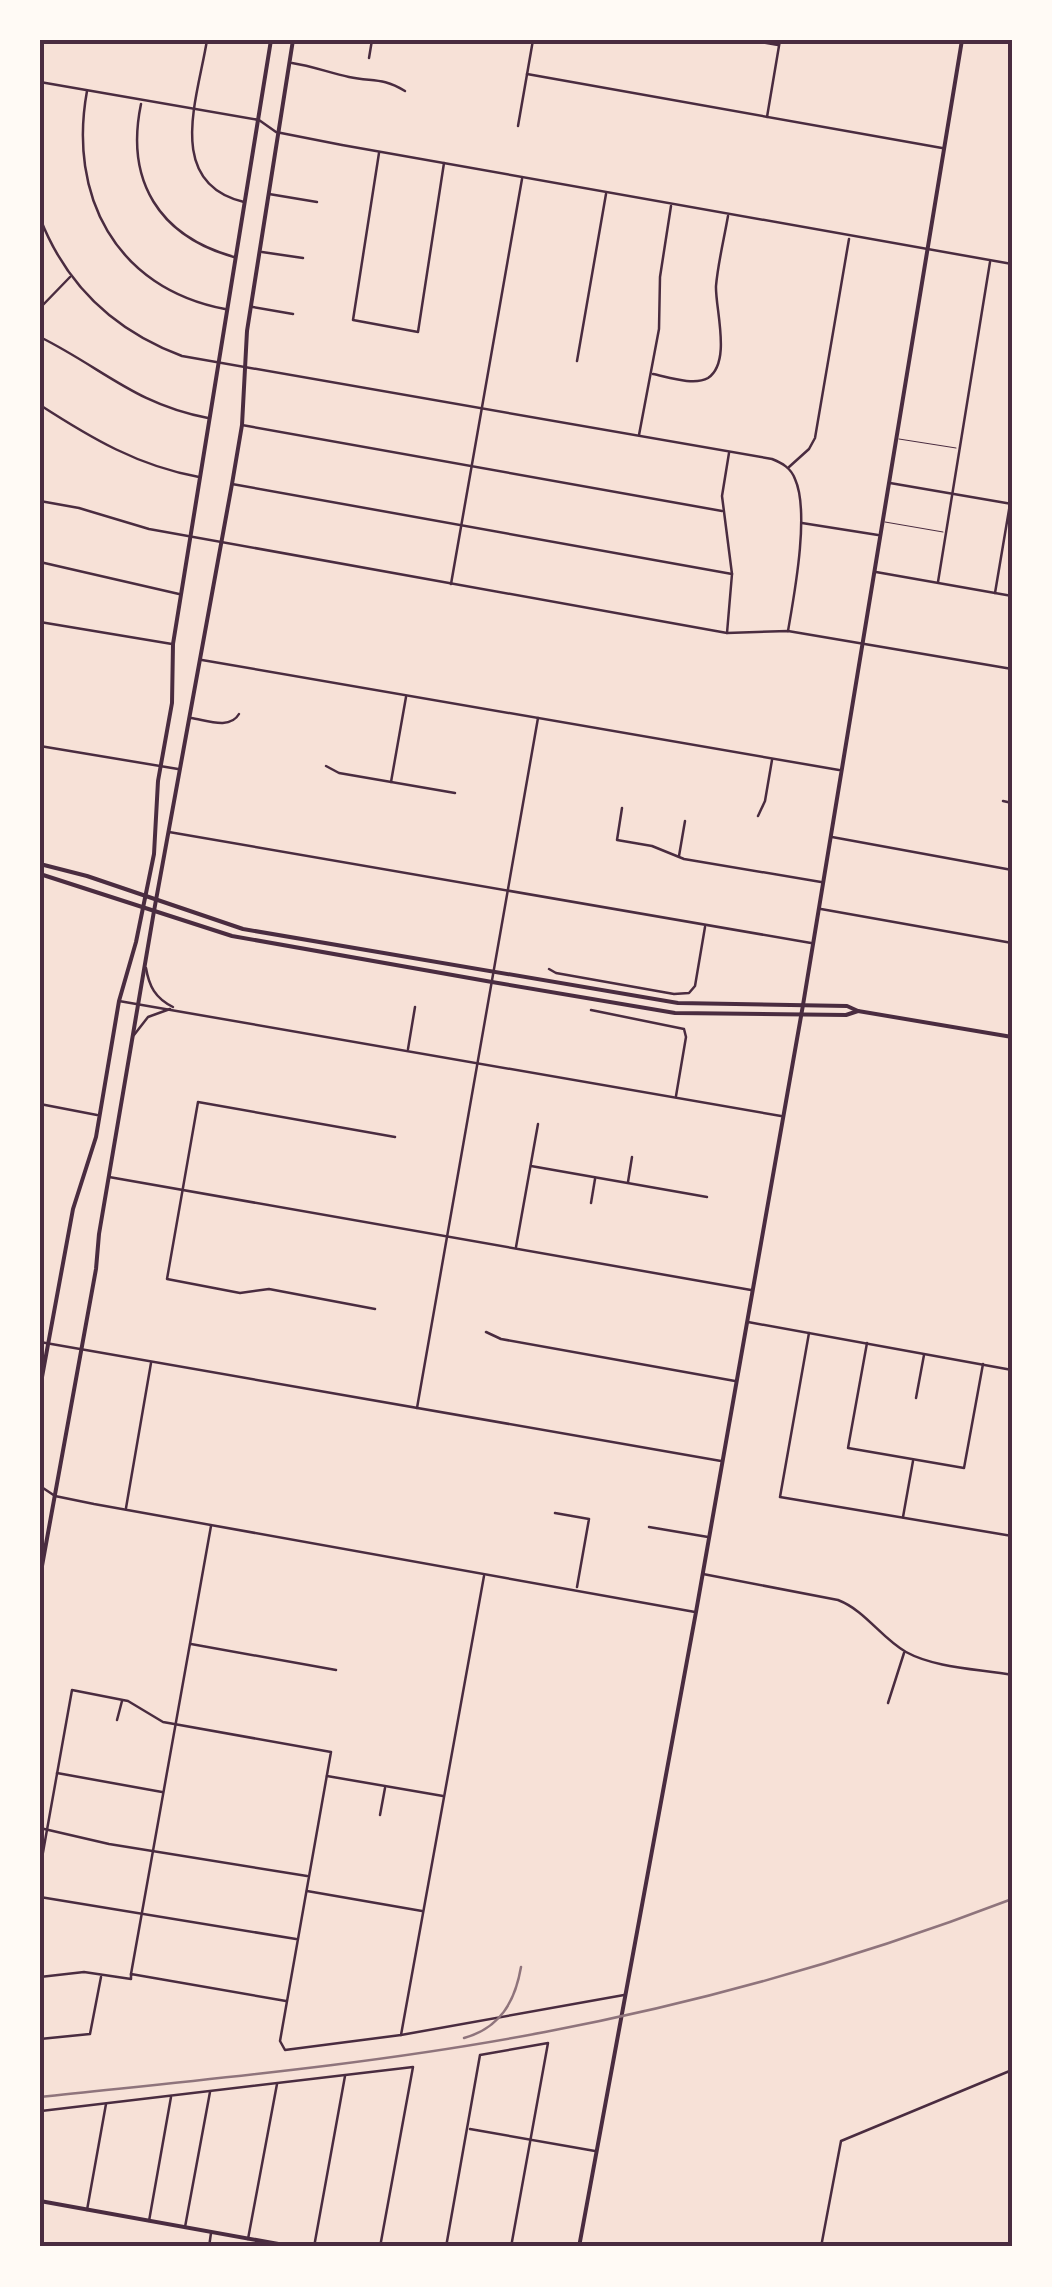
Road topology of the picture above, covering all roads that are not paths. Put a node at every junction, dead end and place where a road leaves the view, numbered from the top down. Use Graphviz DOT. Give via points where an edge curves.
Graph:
graph roads {
  1 [pos="208,40"];
  2 [pos="271,40"];
  3 [pos="293,40"];
  4 [pos="372,40"];
  5 [pos="533,40"];
  6 [pos="748,40"];
  7 [pos="962,40"];
  8 [pos="780,43"];
  9 [pos="368,58"];
  10 [pos="290,62"];
  11 [pos="527,74"];
  12 [pos="40,82"];
  13 [pos="88,91"];
  14 [pos="405,91"];
  15 [pos="142,101"];
  16 [pos="196,110"];
  17 [pos="767,118"];
  18 [pos="258,120"];
  19 [pos="518,126"];
  20 [pos="279,133"];
  21 [pos="944,149"];
  22 [pos="380,152"];
  23 [pos="444,163"];
  24 [pos="522,177"];
  25 [pos="606,192"];
  26 [pos="269,194"];
  27 [pos="245,202"];
  28 [pos="317,202"];
  29 [pos="672,204"];
  30 [pos="728,214"];
  31 [pos="40,218"];
  32 [pos="849,236"];
  33 [pos="927,250"];
  34 [pos="260,252"];
  35 [pos="236,257"];
  36 [pos="304,258"];
  37 [pos="990,260"];
  38 [pos="1012,264"];
  39 [pos="71,276"];
  40 [pos="251,307"];
  41 [pos="40,308"];
  42 [pos="226,309"];
  43 [pos="292,314"];
  44 [pos="40,337"];
  45 [pos="577,361"];
  46 [pos="218,364"];
  47 [pos="246,366"];
  48 [pos="650,374"];
  49 [pos="40,405"];
  50 [pos="484,408"];
  51 [pos="210,418"];
  52 [pos="242,424"];
  53 [pos="639,436"];
  54 [pos="896,439"];
  55 [pos="960,449"];
  56 [pos="729,452"];
  57 [pos="473,466"];
  58 [pos="788,468"];
  59 [pos="200,477"];
  60 [pos="888,482"];
  61 [pos="232,484"];
  62 [pos="1012,492"];
  63 [pos="953,493"];
  64 [pos="40,501"];
  65 [pos="1011,504"];
  66 [pos="722,511"];
  67 [pos="800,522"];
  68 [pos="882,522"];
  69 [pos="462,525"];
  70 [pos="946,532"];
  71 [pos="880,535"];
  72 [pos="190,536"];
  73 [pos="222,543"];
  74 [pos="40,562"];
  75 [pos="874,572"];
  76 [pos="732,574"];
  77 [pos="938,582"];
  78 [pos="452,584"];
  79 [pos="995,593"];
  80 [pos="181,594"];
  81 [pos="1012,596"];
  82 [pos="40,622"];
  83 [pos="788,631"];
  84 [pos="727,634"];
  85 [pos="862,643"];
  86 [pos="173,644"];
  87 [pos="200,660"];
  88 [pos="1012,670"];
  89 [pos="406,695"];
  90 [pos="239,714"];
  91 [pos="189,718"];
  92 [pos="538,718"];
  93 [pos="40,746"];
  94 [pos="772,758"];
  95 [pos="160,766"];
  96 [pos="326,766"];
  97 [pos="180,769"];
  98 [pos="841,770"];
  99 [pos="391,782"];
  100 [pos="455,793"];
  101 [pos="1003,801"];
  102 [pos="1012,803"];
  103 [pos="622,808"];
  104 [pos="758,816"];
  105 [pos="685,822"];
  106 [pos="169,832"];
  107 [pos="830,836"];
  108 [pos="678,857"];
  109 [pos="40,864"];
  110 [pos="1012,870"];
  111 [pos="40,874"];
  112 [pos="822,882"];
  113 [pos="509,892"];
  114 [pos="144,896"];
  115 [pos="156,900"];
  116 [pos="143,907"];
  117 [pos="818,908"];
  118 [pos="154,911"];
  119 [pos="706,926"];
  120 [pos="812,943"];
  121 [pos="1012,943"];
  122 [pos="146,968"];
  123 [pos="549,969"];
  124 [pos="494,972"];
  125 [pos="492,982"];
  126 [pos="120,1001"];
  127 [pos="139,1004"];
  128 [pos="803,1005"];
  129 [pos="416,1006"];
  130 [pos="179,1009"];
  131 [pos="592,1010"];
  132 [pos="858,1011"];
  133 [pos="801,1015"];
  134 [pos="133,1036"];
  135 [pos="1012,1036"];
  136 [pos="408,1050"];
  137 [pos="478,1062"];
  138 [pos="675,1097"];
  139 [pos="40,1104"];
  140 [pos="100,1116"];
  141 [pos="782,1116"];
  142 [pos="538,1124"];
  143 [pos="395,1137"];
  144 [pos="632,1157"];
  145 [pos="530,1166"];
  146 [pos="109,1177"];
  147 [pos="595,1177"];
  148 [pos="628,1183"];
  149 [pos="183,1188"];
  150 [pos="707,1197"];
  151 [pos="590,1203"];
  152 [pos="448,1236"];
  153 [pos="516,1248"];
  154 [pos="752,1290"];
  155 [pos="375,1308"];
  156 [pos="747,1321"];
  157 [pos="486,1332"];
  158 [pos="809,1333"];
  159 [pos="40,1342"];
  160 [pos="867,1343"];
  161 [pos="48,1344"];
  162 [pos="82,1350"];
  163 [pos="924,1354"];
  164 [pos="152,1362"];
  165 [pos="982,1364"];
  166 [pos="1012,1370"];
  167 [pos="736,1381"];
  168 [pos="40,1388"];
  169 [pos="916,1398"];
  170 [pos="418,1408"];
  171 [pos="914,1460"];
  172 [pos="722,1462"];
  173 [pos="40,1486"];
  174 [pos="55,1496"];
  175 [pos="125,1510"];
  176 [pos="555,1514"];
  177 [pos="903,1518"];
  178 [pos="211,1525"];
  179 [pos="649,1527"];
  180 [pos="1012,1536"];
  181 [pos="709,1538"];
  182 [pos="484,1574"];
  183 [pos="703,1574"];
  184 [pos="40,1577"];
  185 [pos="576,1590"];
  186 [pos="696,1612"];
  187 [pos="190,1644"];
  188 [pos="904,1651"];
  189 [pos="336,1670"];
  190 [pos="1012,1676"];
  191 [pos="123,1699"];
  192 [pos="888,1703"];
  193 [pos="117,1720"];
  194 [pos="176,1724"];
  195 [pos="57,1773"];
  196 [pos="326,1776"];
  197 [pos="385,1786"];
  198 [pos="164,1792"];
  199 [pos="444,1797"];
  200 [pos="380,1815"];
  201 [pos="40,1828"];
  202 [pos="47,1830"];
  203 [pos="154,1850"];
  204 [pos="40,1869"];
  205 [pos="309,1876"];
  206 [pos="306,1891"];
  207 [pos="40,1896"];
  208 [pos="424,1911"];
  209 [pos="142,1914"];
  210 [pos="298,1939"];
  211 [pos="101,1974"];
  212 [pos="132,1974"];
  213 [pos="40,1977"];
  214 [pos="624,1996"];
  215 [pos="287,2001"];
  216 [pos="401,2035"];
  217 [pos="40,2040"];
  218 [pos="1012,2070"];
  219 [pos="346,2074"];
  220 [pos="278,2083"];
  221 [pos="210,2091"];
  222 [pos="172,2095"];
  223 [pos="106,2103"];
  224 [pos="40,2112"];
  225 [pos="468,2128"];
  226 [pos="531,2140"];
  227 [pos="596,2151"];
  228 [pos="40,2201"];
  229 [pos="87,2210"];
  230 [pos="149,2221"];
  231 [pos="185,2227"];
  232 [pos="211,2232"];
  233 [pos="248,2239"];
  234 [pos="209,2247"];
  235 [pos="295,2247"];
  236 [pos="314,2247"];
  237 [pos="380,2247"];
  238 [pos="446,2247"];
  239 [pos="511,2247"];
  240 [pos="578,2247"];
  241 [pos="821,2247"];
  1 -- 16 [label="street"];
  2 -- 18 [label="street"];
  3 -- 10 [label="street"];
  4 -- 9 [label="street"];
  5 -- 11 [label="street"];
  6 -- 8 [label="street"];
  7 -- 21 [label="street"];
  8 -- 17 [label="street"];
  10 -- 14 [label="street" via="388,80"];
  10 -- 20 [label="street"];
  11 -- 17 [label="street"];
  11 -- 19 [label="street"];
  12 -- 13 [label="street"];
  13 -- 15 [label="street"];
  13 -- 42 [label="street" via="82,162 108,232 163,286"];
  15 -- 16 [label="street"];
  15 -- 35 [label="street" via="136,150 154,202 187,237"];
  16 -- 18 [label="street"];
  16 -- 27 [label="street" via="191,142 197,167 217,192"];
  17 -- 21 [label="street"];
  18 -- 20 [label="street"];
  18 -- 27 [label="street"];
  20 -- 22 [label="street"];
  20 -- 26 [label="street"];
  21 -- 33 [label="street"];
  22 -- 23 [label="street"];
  22 -- 23 [label="street" via="353,320 418,332"];
  23 -- 24 [label="street"];
  24 -- 25 [label="street"];
  24 -- 50 [label="street"];
  25 -- 29 [label="street"];
  25 -- 45 [label="street"];
  26 -- 28 [label="street"];
  26 -- 34 [label="street"];
  27 -- 35 [label="street"];
  29 -- 30 [label="street"];
  29 -- 48 [label="street"];
  30 -- 32 [label="street"];
  30 -- 48 [label="street" via="716,284 722,330 713,372 698,381"];
  31 -- 39 [label="street"];
  32 -- 33 [label="street"];
  32 -- 58 [label="street" via="815,438"];
  33 -- 37 [label="street"];
  33 -- 54 [label="street"];
  34 -- 36 [label="street"];
  34 -- 40 [label="street"];
  35 -- 42 [label="street"];
  37 -- 38 [label="street"];
  37 -- 55 [label="street"];
  39 -- 41 [label="street"];
  39 -- 46 [label="street" via="135,335"];
  40 -- 43 [label="street"];
  40 -- 47 [label="street"];
  42 -- 46 [label="street"];
  44 -- 51 [label="street" via="142,398"];
  46 -- 47 [label="street"];
  46 -- 51 [label="street"];
  47 -- 50 [label="street"];
  47 -- 52 [label="street"];
  48 -- 53 [label="street"];
  49 -- 59 [label="street" via="111,449"];
  50 -- 53 [label="street"];
  50 -- 57 [label="street"];
  51 -- 59 [label="street"];
  52 -- 57 [label="street"];
  52 -- 61 [label="street"];
  53 -- 56 [label="street"];
  54 -- 55 [label="lane"];
  54 -- 60 [label="street"];
  55 -- 63 [label="street"];
  56 -- 58 [label="street"];
  56 -- 66 [label="street"];
  57 -- 66 [label="street"];
  57 -- 69 [label="street"];
  58 -- 67 [label="street" via="797,484"];
  59 -- 72 [label="street"];
  60 -- 63 [label="street"];
  60 -- 68 [label="street"];
  61 -- 69 [label="street"];
  61 -- 73 [label="street"];
  62 -- 65 [label="street"];
  63 -- 65 [label="street"];
  63 -- 70 [label="street"];
  64 -- 72 [label="street"];
  65 -- 79 [label="street"];
  66 -- 76 [label="street"];
  67 -- 71 [label="street"];
  67 -- 83 [label="street"];
  68 -- 70 [label="lane"];
  68 -- 71 [label="street"];
  69 -- 76 [label="street"];
  69 -- 78 [label="street"];
  70 -- 77 [label="street"];
  71 -- 75 [label="street"];
  72 -- 73 [label="street"];
  72 -- 80 [label="street"];
  73 -- 78 [label="street"];
  73 -- 87 [label="street"];
  74 -- 80 [label="street"];
  75 -- 77 [label="street"];
  75 -- 85 [label="street"];
  76 -- 84 [label="street"];
  77 -- 79 [label="street"];
  78 -- 84 [label="street"];
  79 -- 81 [label="street"];
  80 -- 86 [label="street"];
  82 -- 86 [label="street"];
  83 -- 84 [label="street"];
  83 -- 85 [label="street"];
  85 -- 88 [label="street"];
  85 -- 98 [label="street"];
  86 -- 95 [label="street" via="172,703"];
  87 -- 89 [label="street"];
  87 -- 91 [label="street"];
  89 -- 92 [label="street"];
  89 -- 99 [label="street"];
  90 -- 91 [label="street" via="228,724"];
  91 -- 97 [label="street"];
  92 -- 94 [label="street"];
  92 -- 113 [label="street"];
  93 -- 95 [label="street"];
  94 -- 98 [label="street"];
  94 -- 104 [label="street"];
  95 -- 97 [label="street"];
  95 -- 114 [label="street" via="156,843"];
  96 -- 99 [label="street"];
  97 -- 106 [label="street"];
  98 -- 107 [label="street"];
  99 -- 100 [label="street"];
  101 -- 102 [label="street"];
  103 -- 108 [label="street" via="617,840"];
  105 -- 108 [label="street"];
  106 -- 113 [label="street"];
  106 -- 115 [label="street"];
  107 -- 110 [label="street"];
  107 -- 112 [label="street"];
  108 -- 112 [label="street"];
  109 -- 114 [label="street"];
  111 -- 116 [label="street"];
  112 -- 117 [label="street"];
  113 -- 119 [label="street"];
  113 -- 124 [label="street"];
  114 -- 115 [label="street"];
  114 -- 116 [label="street"];
  115 -- 118 [label="street"];
  115 -- 124 [label="street" via="243,929"];
  116 -- 118 [label="street"];
  116 -- 126 [label="street"];
  117 -- 120 [label="street"];
  117 -- 121 [label="street"];
  118 -- 122 [label="street"];
  118 -- 125 [label="street" via="232,936"];
  119 -- 120 [label="street"];
  119 -- 123 [label="street" via="696,986 689,993"];
  120 -- 128 [label="street"];
  122 -- 127 [label="street"];
  122 -- 130 [label="street" via="156,995"];
  124 -- 125 [label="street"];
  124 -- 128 [label="street" via="678,1003"];
  125 -- 133 [label="street" via="675,1013"];
  125 -- 137 [label="street"];
  126 -- 127 [label="street"];
  126 -- 140 [label="street"];
  127 -- 130 [label="street"];
  127 -- 134 [label="street"];
  128 -- 132 [label="street"];
  128 -- 133 [label="street"];
  129 -- 136 [label="street"];
  130 -- 134 [label="street" via="153,1014"];
  130 -- 136 [label="street"];
  131 -- 138 [label="street" via="684,1028"];
  132 -- 133 [label="street"];
  132 -- 135 [label="street"];
  133 -- 141 [label="street"];
  134 -- 146 [label="street"];
  136 -- 137 [label="street"];
  137 -- 138 [label="street"];
  137 -- 152 [label="street"];
  138 -- 141 [label="street"];
  139 -- 140 [label="street"];
  140 -- 161 [label="street" via="72,1208"];
  141 -- 154 [label="street"];
  142 -- 145 [label="street"];
  143 -- 149 [label="street" via="198,1102"];
  144 -- 148 [label="street"];
  145 -- 147 [label="street"];
  145 -- 153 [label="street"];
  146 -- 149 [label="street"];
  146 -- 162 [label="street"];
  147 -- 148 [label="street"];
  147 -- 151 [label="street"];
  148 -- 150 [label="street"];
  149 -- 152 [label="street"];
  149 -- 155 [label="street" via="167,1280"];
  152 -- 153 [label="street"];
  152 -- 170 [label="street"];
  153 -- 154 [label="street"];
  154 -- 156 [label="street"];
  156 -- 158 [label="street"];
  156 -- 167 [label="street"];
  157 -- 167 [label="street"];
  158 -- 160 [label="street"];
  158 -- 177 [label="street" via="780,1497"];
  159 -- 161 [label="street"];
  160 -- 163 [label="street"];
  160 -- 171 [label="street" via="848,1448"];
  161 -- 162 [label="street"];
  161 -- 168 [label="street"];
  162 -- 164 [label="street"];
  162 -- 174 [label="street"];
  163 -- 165 [label="street"];
  163 -- 169 [label="street"];
  164 -- 170 [label="street"];
  164 -- 175 [label="street"];
  165 -- 166 [label="street"];
  165 -- 171 [label="street" via="964,1468"];
  167 -- 172 [label="street"];
  170 -- 172 [label="street"];
  171 -- 177 [label="street"];
  172 -- 181 [label="street"];
  173 -- 174 [label="street"];
  174 -- 175 [label="street"];
  174 -- 184 [label="street"];
  175 -- 178 [label="street"];
  176 -- 185 [label="street" via="588,1519"];
  177 -- 180 [label="street"];
  178 -- 182 [label="street"];
  178 -- 187 [label="street"];
  179 -- 181 [label="street"];
  181 -- 183 [label="street"];
  182 -- 185 [label="street"];
  182 -- 199 [label="street"];
  183 -- 186 [label="street"];
  183 -- 188 [label="street" via="838,1600"];
  185 -- 186 [label="street"];
  186 -- 214 [label="street"];
  187 -- 189 [label="street"];
  187 -- 194 [label="street"];
  188 -- 190 [label="street"];
  188 -- 192 [label="street"];
  191 -- 193 [label="street"];
  191 -- 194 [label="street"];
  191 -- 195 [label="street" via="72,1691"];
  194 -- 196 [label="street" via="331,1752"];
  194 -- 198 [label="street"];
  195 -- 198 [label="street"];
  195 -- 202 [label="street"];
  196 -- 197 [label="street"];
  196 -- 205 [label="street"];
  197 -- 199 [label="street"];
  197 -- 200 [label="street"];
  198 -- 203 [label="street"];
  199 -- 208 [label="street"];
  201 -- 202 [label="street"];
  202 -- 203 [label="street"];
  202 -- 204 [label="street"];
  203 -- 205 [label="street"];
  203 -- 209 [label="street"];
  205 -- 206 [label="street"];
  206 -- 208 [label="street"];
  206 -- 210 [label="street"];
  207 -- 209 [label="street"];
  208 -- 216 [label="street"];
  209 -- 210 [label="street"];
  209 -- 212 [label="street"];
  210 -- 215 [label="street"];
  211 -- 212 [label="street" via="130,1980"];
  211 -- 213 [label="street"];
  211 -- 217 [label="street" via="90,2034"];
  212 -- 215 [label="street"];
  214 -- 216 [label="street"];
  214 -- 227 [label="street"];
  215 -- 216 [label="street" via="281,2046 291,2050"];
  218 -- 241 [label="street" via="842,2141"];
  219 -- 220 [label="street"];
  219 -- 236 [label="street"];
  219 -- 237 [label="street" via="412,2067"];
  220 -- 221 [label="street"];
  220 -- 233 [label="street"];
  221 -- 222 [label="street"];
  221 -- 231 [label="street"];
  222 -- 223 [label="street"];
  222 -- 230 [label="street"];
  223 -- 224 [label="street"];
  223 -- 229 [label="street"];
  225 -- 226 [label="street"];
  225 -- 226 [label="street" via="480,2056 548,2043"];
  225 -- 238 [label="street"];
  226 -- 227 [label="street"];
  226 -- 239 [label="street"];
  227 -- 240 [label="street"];
  228 -- 229 [label="street"];
  229 -- 230 [label="street"];
  230 -- 231 [label="street"];
  231 -- 232 [label="street"];
  232 -- 233 [label="street"];
  232 -- 234 [label="street"];
  233 -- 235 [label="street"];
}
